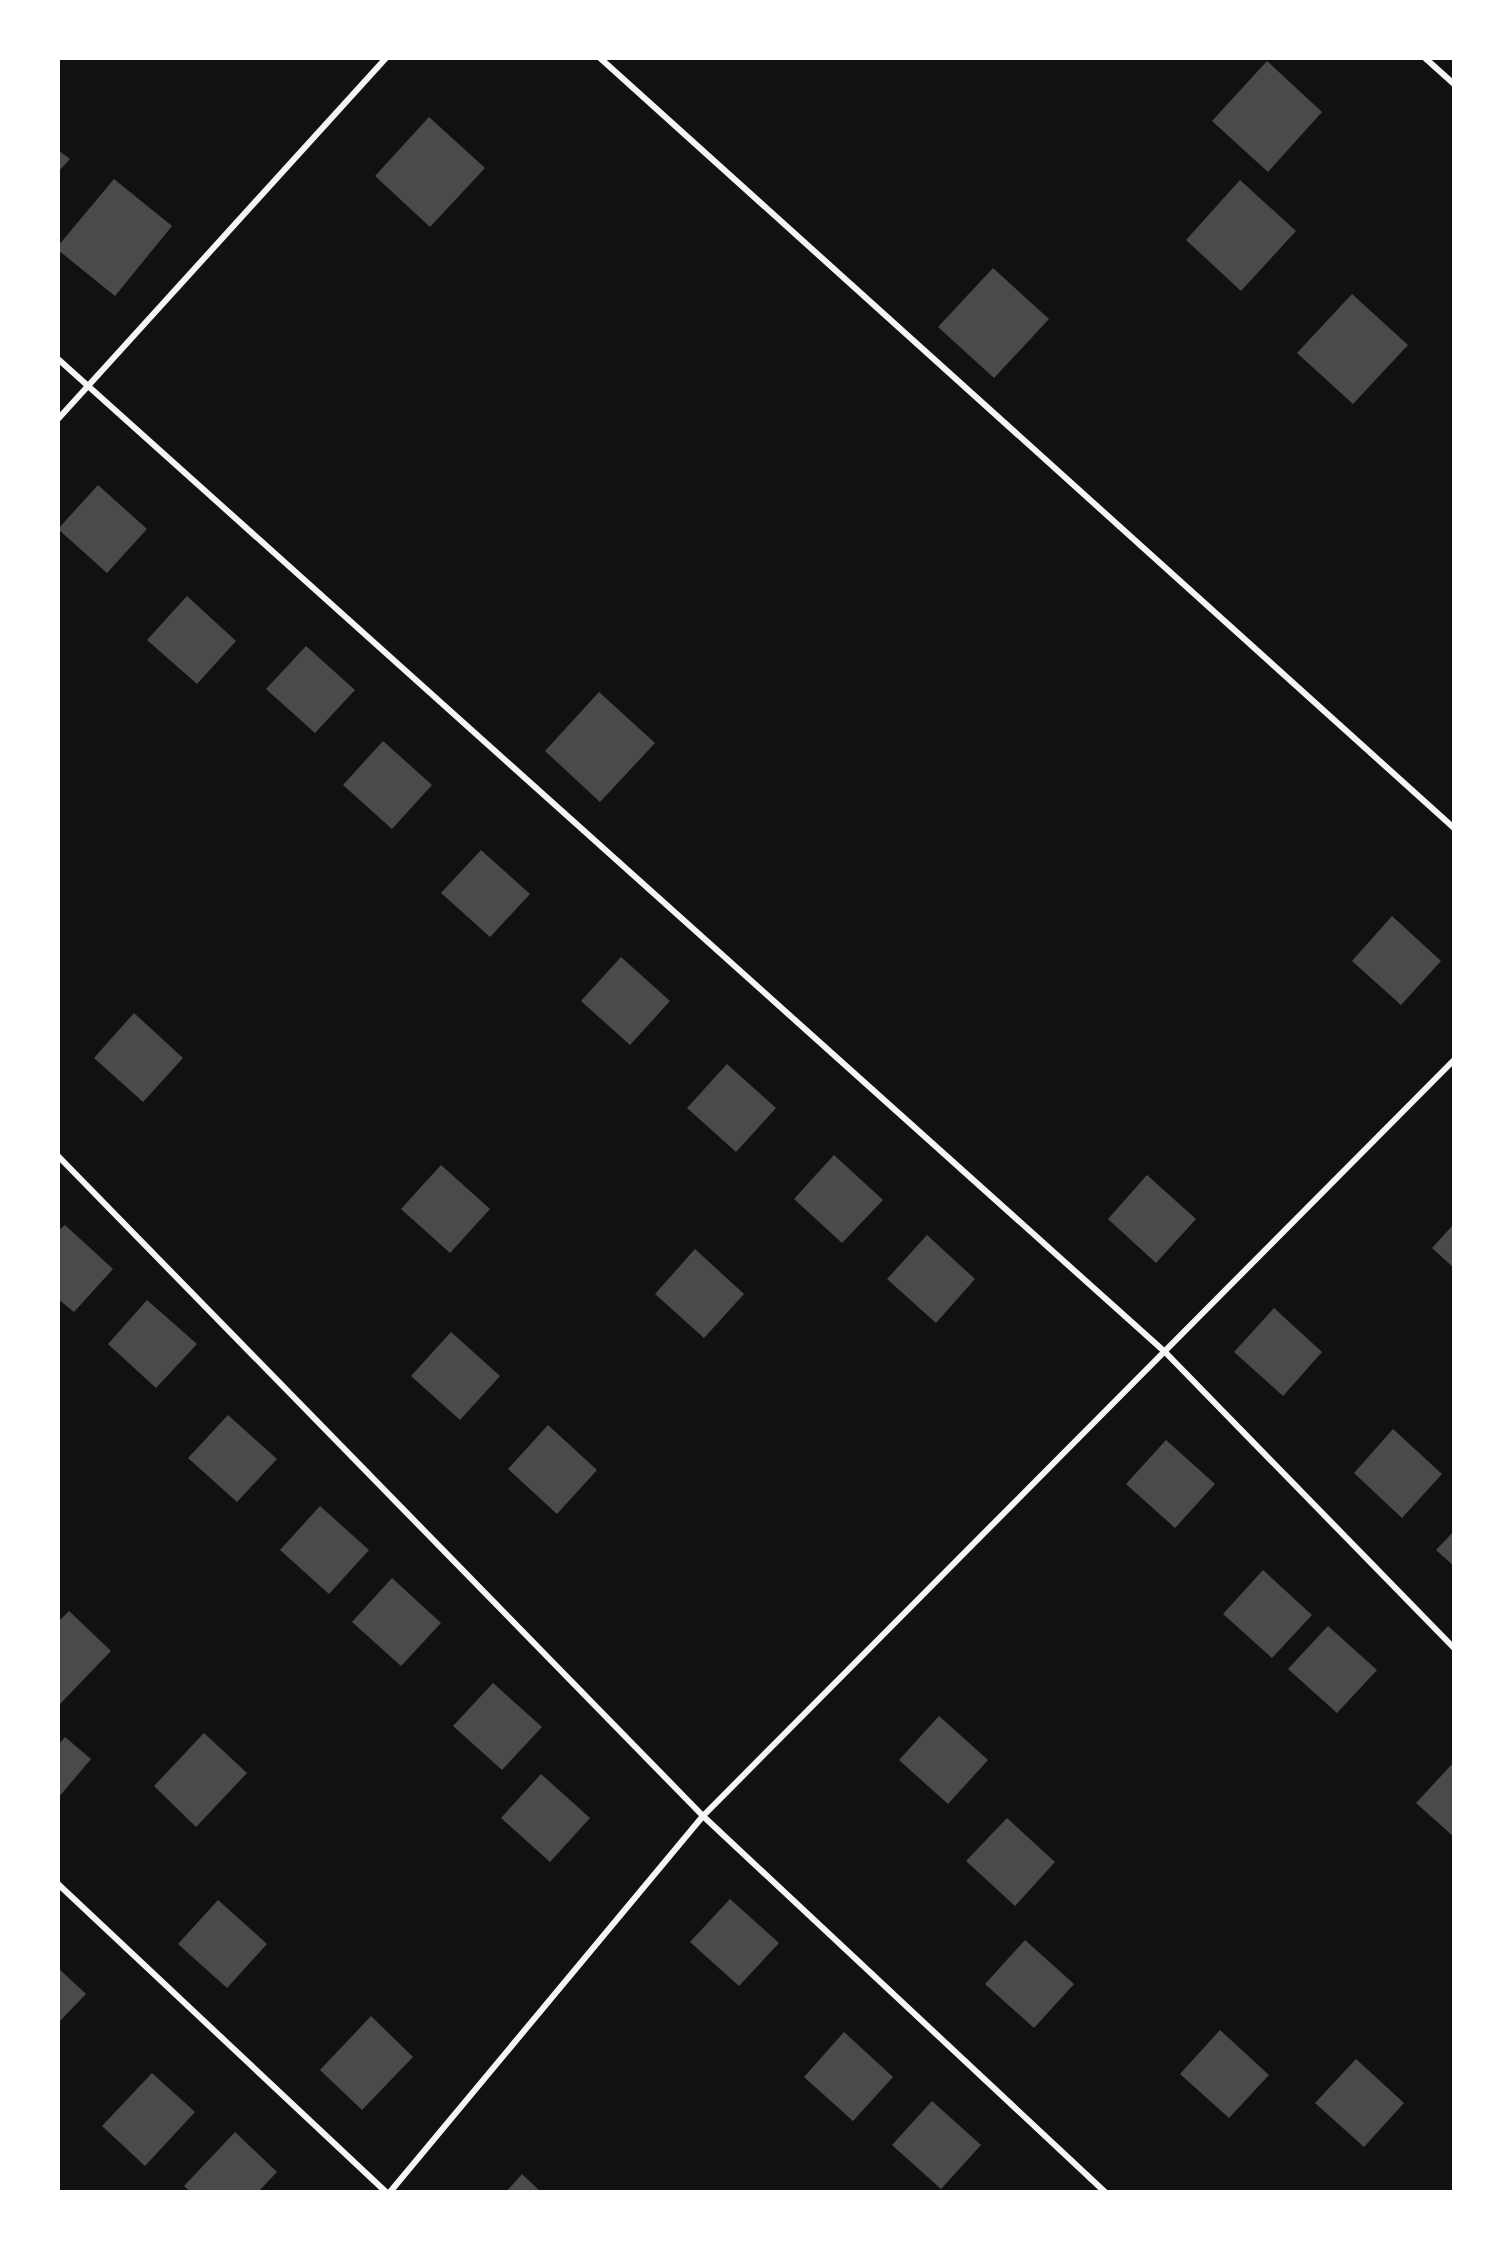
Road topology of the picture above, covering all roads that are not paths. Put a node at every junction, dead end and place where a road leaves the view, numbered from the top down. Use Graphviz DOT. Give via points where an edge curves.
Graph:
graph roads {
  1 [pos="386,58"];
  2 [pos="600,58"];
  3 [pos="1425,58"];
  4 [pos="1454,84"];
  5 [pos="58,359"];
  6 [pos="88,386"];
  7 [pos="58,418"];
  8 [pos="1454,828"];
  9 [pos="1454,1060"];
  10 [pos="58,1156"];
  11 [pos="1165,1352"];
  12 [pos="1454,1648"];
  13 [pos="703,1816"];
  14 [pos="58,1884"];
  15 [pos="388,2192"];
  16 [pos="1105,2192"];
  1 -- 6 [label="street"];
  2 -- 8 [label="street"];
  3 -- 4 [label="street"];
  5 -- 6 [label="street"];
  6 -- 7 [label="street"];
  6 -- 11 [label="street"];
  9 -- 11 [label="street"];
  10 -- 13 [label="street"];
  11 -- 12 [label="street"];
  11 -- 13 [label="street"];
  13 -- 15 [label="street"];
  13 -- 16 [label="street"];
  14 -- 15 [label="street"];
}
